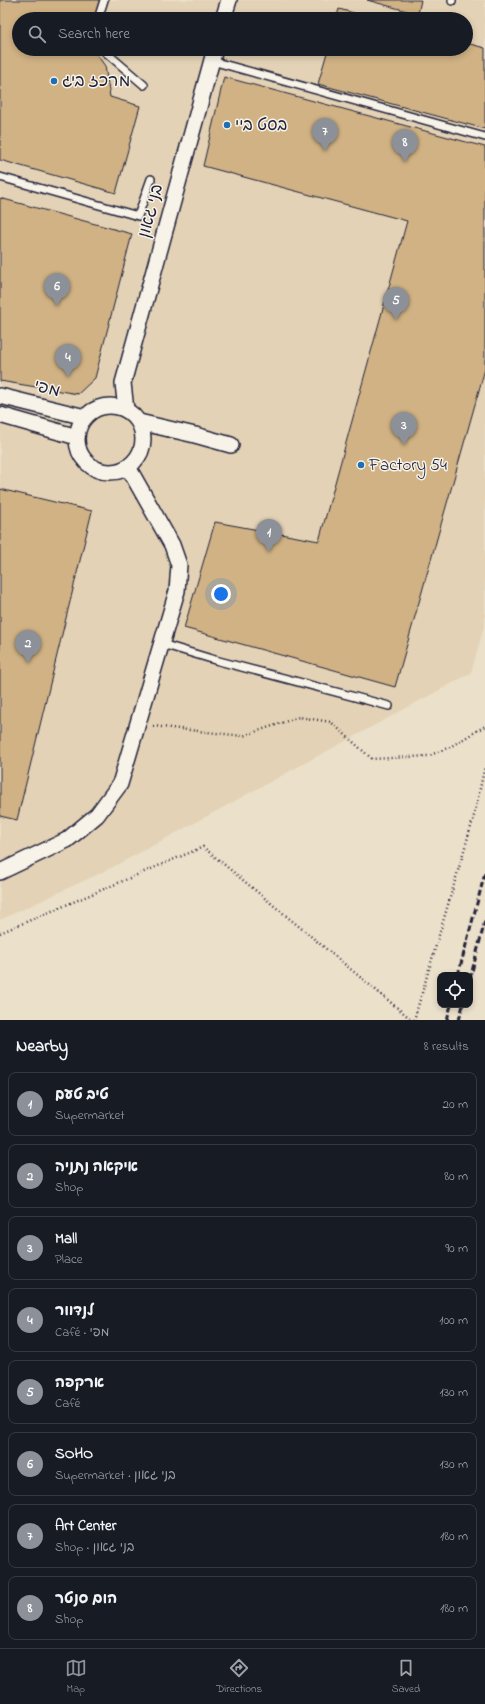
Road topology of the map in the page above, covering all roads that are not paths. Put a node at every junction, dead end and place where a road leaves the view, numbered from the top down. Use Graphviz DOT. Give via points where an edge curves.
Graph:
graph roads {
  1 [pos="104,0"];
  2 [pos="229,0"];
  3 [pos="100,12"];
  4 [pos="225,12"];
  5 [pos="110,56"];
  6 [pos="214,56"];
  7 [pos="217,56"];
  8 [pos="144,85"];
  9 [pos="485,137"];
  10 [pos="0,176"];
  11 [pos="151,179"];
  12 [pos="123,383"];
  13 [pos="0,396"];
  14 [pos="103,407"];
  15 [pos="126,410"];
  16 [pos="0,415"];
  17 [pos="85,417"];
  18 [pos="139,422"];
  19 [pos="194,435"];
  20 [pos="77,438"];
  21 [pos="144,440"];
  22 [pos="232,445"];
  23 [pos="128,467"];
  24 [pos="162,644"];
  25 [pos="389,706"];
  26 [pos="0,872"];
  1 -- 3 [label="lane"];
  2 -- 4 [label="street"];
  5 -- 8 [label="lane"];
  6 -- 12 [label="street, בני גאון"];
  7 -- 9 [label="lane"];
  10 -- 11 [label="lane" via="138,216"];
  12 -- 14 [label="street, בני גאון"];
  12 -- 15 [label="street, בני גאון"];
  13 -- 17 [label="street, מפי"];
  14 -- 15 [label="street" via="111,406"];
  14 -- 17 [label="street"];
  15 -- 18 [label="street"];
  16 -- 20 [label="street"];
  17 -- 20 [label="street"];
  18 -- 19 [label="street"];
  18 -- 21 [label="street"];
  19 -- 21 [label="street" via="168,435"];
  19 -- 22 [label="street"];
  20 -- 23 [label="street" via="82,457 98,470 119,471"];
  21 -- 23 [label="street" via="142,450"];
  23 -- 24 [label="street" via="169,539 179,565 177,591"];
  24 -- 25 [label="lane"];
  24 -- 26 [label="street" via="120,784 97,815 67,840"];
}
